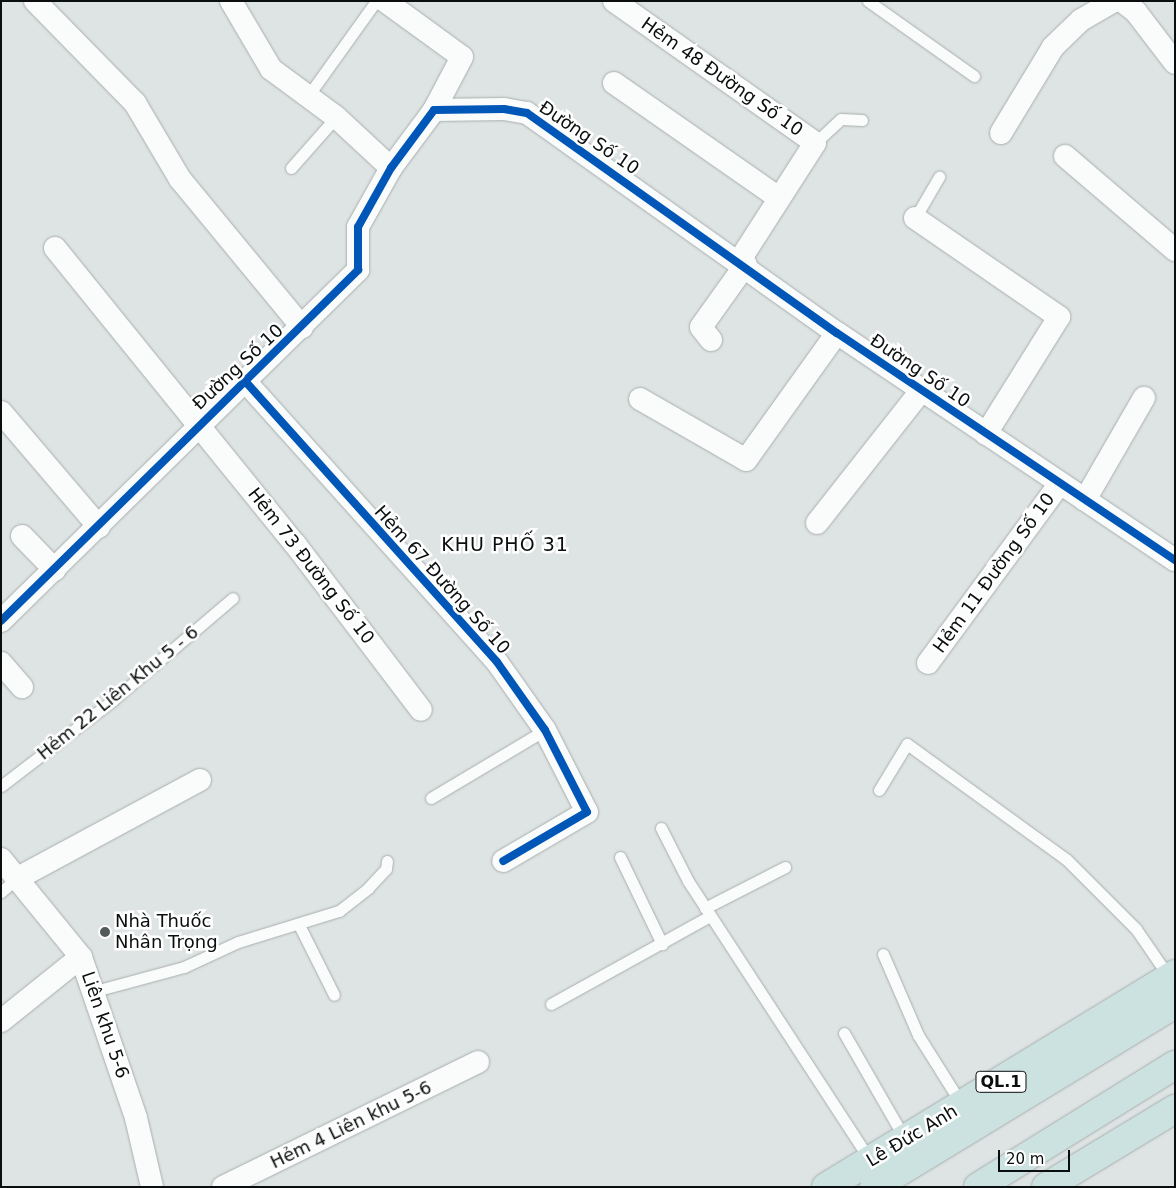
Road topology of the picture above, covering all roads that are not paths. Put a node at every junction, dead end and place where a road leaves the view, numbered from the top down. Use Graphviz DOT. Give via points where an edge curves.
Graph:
graph roads {
  1 [pos="35,1"];
  2 [pos="231,1"];
  3 [pos="376,1"];
  4 [pos="385,1"];
  5 [pos="614,1"];
  6 [pos="868,1"];
  7 [pos="1114,1"];
  8 [pos="1122,1"];
  9 [pos="1175,62"];
  10 [pos="974,76"];
  11 [pos="614,83"];
  12 [pos="308,96"];
  13 [pos="434,110"];
  14 [pos="336,117"];
  15 [pos="862,120"];
  16 [pos="1001,133"];
  17 [pos="815,143"];
  18 [pos="1064,156"];
  19 [pos="291,168"];
  20 [pos="391,168"];
  21 [pos="940,177"];
  22 [pos="779,198"];
  23 [pos="915,218"];
  24 [pos="55,248"];
  25 [pos="1175,250"];
  26 [pos="743,262"];
  27 [pos="302,327"];
  28 [pos="837,333"];
  29 [pos="711,340"];
  30 [pos="245,381"];
  31 [pos="921,390"];
  32 [pos="1144,398"];
  33 [pos="640,399"];
  34 [pos="1,412"];
  35 [pos="199,424"];
  36 [pos="986,434"];
  37 [pos="1060,483"];
  38 [pos="1085,500"];
  39 [pos="817,523"];
  40 [pos="99,527"];
  41 [pos="22,536"];
  42 [pos="1175,560"];
  43 [pos="55,570"];
  44 [pos="233,598"];
  45 [pos="1,621"];
  46 [pos="1,663"];
  47 [pos="928,663"];
  48 [pos="22,687"];
  49 [pos="421,710"];
  50 [pos="545,730"];
  51 [pos="200,780"];
  52 [pos="1,786"];
  53 [pos="879,790"];
  54 [pos="431,798"];
  55 [pos="661,828"];
  56 [pos="620,857"];
  57 [pos="1,860"];
  58 [pos="387,861"];
  59 [pos="503,861"];
  60 [pos="785,867"];
  61 [pos="9,885"];
  62 [pos="708,912"];
  63 [pos="299,925"];
  64 [pos="662,944"];
  65 [pos="883,954"];
  66 [pos="81,957"];
  67 [pos="1172,975"];
  68 [pos="95,991"];
  69 [pos="334,995"];
  70 [pos="551,1004"];
  71 [pos="1175,1004"];
  72 [pos="1,1021"];
  73 [pos="844,1033"];
  74 [pos="478,1062"];
  75 [pos="1174,1068"];
  76 [pos="962,1106"];
  77 [pos="1175,1109"];
  78 [pos="906,1139"];
  79 [pos="870,1160"];
  80 [pos="152,1187"];
  81 [pos="223,1187"];
  82 [pos="826,1187"];
  83 [pos="874,1187"];
  84 [pos="978,1187"];
  85 [pos="1046,1187"];
  1 -- 27 [label="street" via="135,103 180,179"];
  2 -- 12 [label="street" via="270,69"];
  3 -- 12 [label="lane"];
  4 -- 13 [label="street" via="462,57"];
  5 -- 17 [label="street, Hẻm 48 Đường Số 10"];
  6 -- 10 [label="lane"];
  7 -- 16 [label="street" via="1081,20 1054,47"];
  8 -- 9 [label="street" via="1136,12"];
  11 -- 22 [label="street"];
  12 -- 14 [label="street"];
  13 -- 20 [label="street, Đường Số 10"];
  13 -- 26 [label="street, Đường Số 10" via="504,109 527,113"];
  14 -- 19 [label="lane"];
  14 -- 20 [label="street"];
  15 -- 17 [label="lane" via="841,119"];
  17 -- 22 [label="street, Hẻm 48 Đường Số 10"];
  18 -- 25 [label="street"];
  20 -- 27 [label="street, Đường Số 10" via="358,227 358,270"];
  21 -- 23 [label="lane"];
  22 -- 26 [label="street, Hẻm 48 Đường Số 10"];
  23 -- 36 [label="street" via="1059,317"];
  24 -- 35 [label="street, Hẻm 73 Đường Số 10"];
  26 -- 28 [label="street, Đường Số 10"];
  26 -- 29 [label="street, Hẻm 48 Đường Số 10" via="701,327"];
  27 -- 30 [label="street, Đường Số 10"];
  28 -- 31 [label="street, Đường Số 10"];
  28 -- 33 [label="street" via="746,460"];
  30 -- 35 [label="street, Đường Số 10"];
  30 -- 50 [label="street, Hẻm 67 Đường Số 10" via="496,662"];
  31 -- 36 [label="street, Đường Số 10"];
  31 -- 39 [label="street"];
  32 -- 38 [label="street"];
  34 -- 40 [label="street"];
  35 -- 40 [label="street, Đường Số 10"];
  35 -- 49 [label="street, Hẻm 73 Đường Số 10"];
  36 -- 37 [label="street, Đường Số 10"];
  37 -- 38 [label="street, Đường Số 10"];
  37 -- 47 [label="street, Hẻm 11 Đường Số 10"];
  38 -- 42 [label="street, Đường Số 10"];
  40 -- 43 [label="street, Đường Số 10"];
  41 -- 43 [label="street"];
  43 -- 45 [label="street, Đường Số 10"];
  44 -- 52 [label="lane, Hẻm 22 Liên Khu 5 - 6" via="113,700"];
  46 -- 48 [label="street"];
  50 -- 54 [label="lane"];
  50 -- 59 [label="street, Hẻm 67 Đường Số 10" via="587,812"];
  51 -- 61 [label="street"];
  53 -- 67 [label="lane" via="907,744 1066,859 1136,929"];
  55 -- 62 [label="lane"];
  56 -- 64 [label="lane"];
  57 -- 61 [label="street, Liên khu 5-6"];
  58 -- 63 [label="lane" via="386,869 368,888 339,911"];
  60 -- 62 [label="lane"];
  61 -- 66 [label="street, Liên khu 5-6"];
  62 -- 64 [label="lane"];
  62 -- 79 [label="lane"];
  63 -- 68 [label="lane" via="238,942 184,967"];
  63 -- 69 [label="lane"];
  64 -- 70 [label="lane"];
  65 -- 76 [label="lane" via="918,1035"];
  66 -- 68 [label="street, Liên khu 5-6"];
  66 -- 72 [label="street"];
  67 -- 76 [label="highway, Lê Đức Anh / QL.1"];
  68 -- 80 [label="street, Liên khu 5-6" via="136,1118"];
  71 -- 83 [label="highway, Lê Đức Anh / QL.1"];
  73 -- 78 [label="lane"];
  74 -- 81 [label="street, Hẻm 4 Liên khu 5-6"];
  75 -- 84 [label="highway"];
  76 -- 78 [label="highway, Lê Đức Anh / QL.1"];
  77 -- 85 [label="highway"];
  78 -- 79 [label="highway, Lê Đức Anh / QL.1"];
  79 -- 82 [label="highway, Lê Đức Anh / QL.1"];
}
